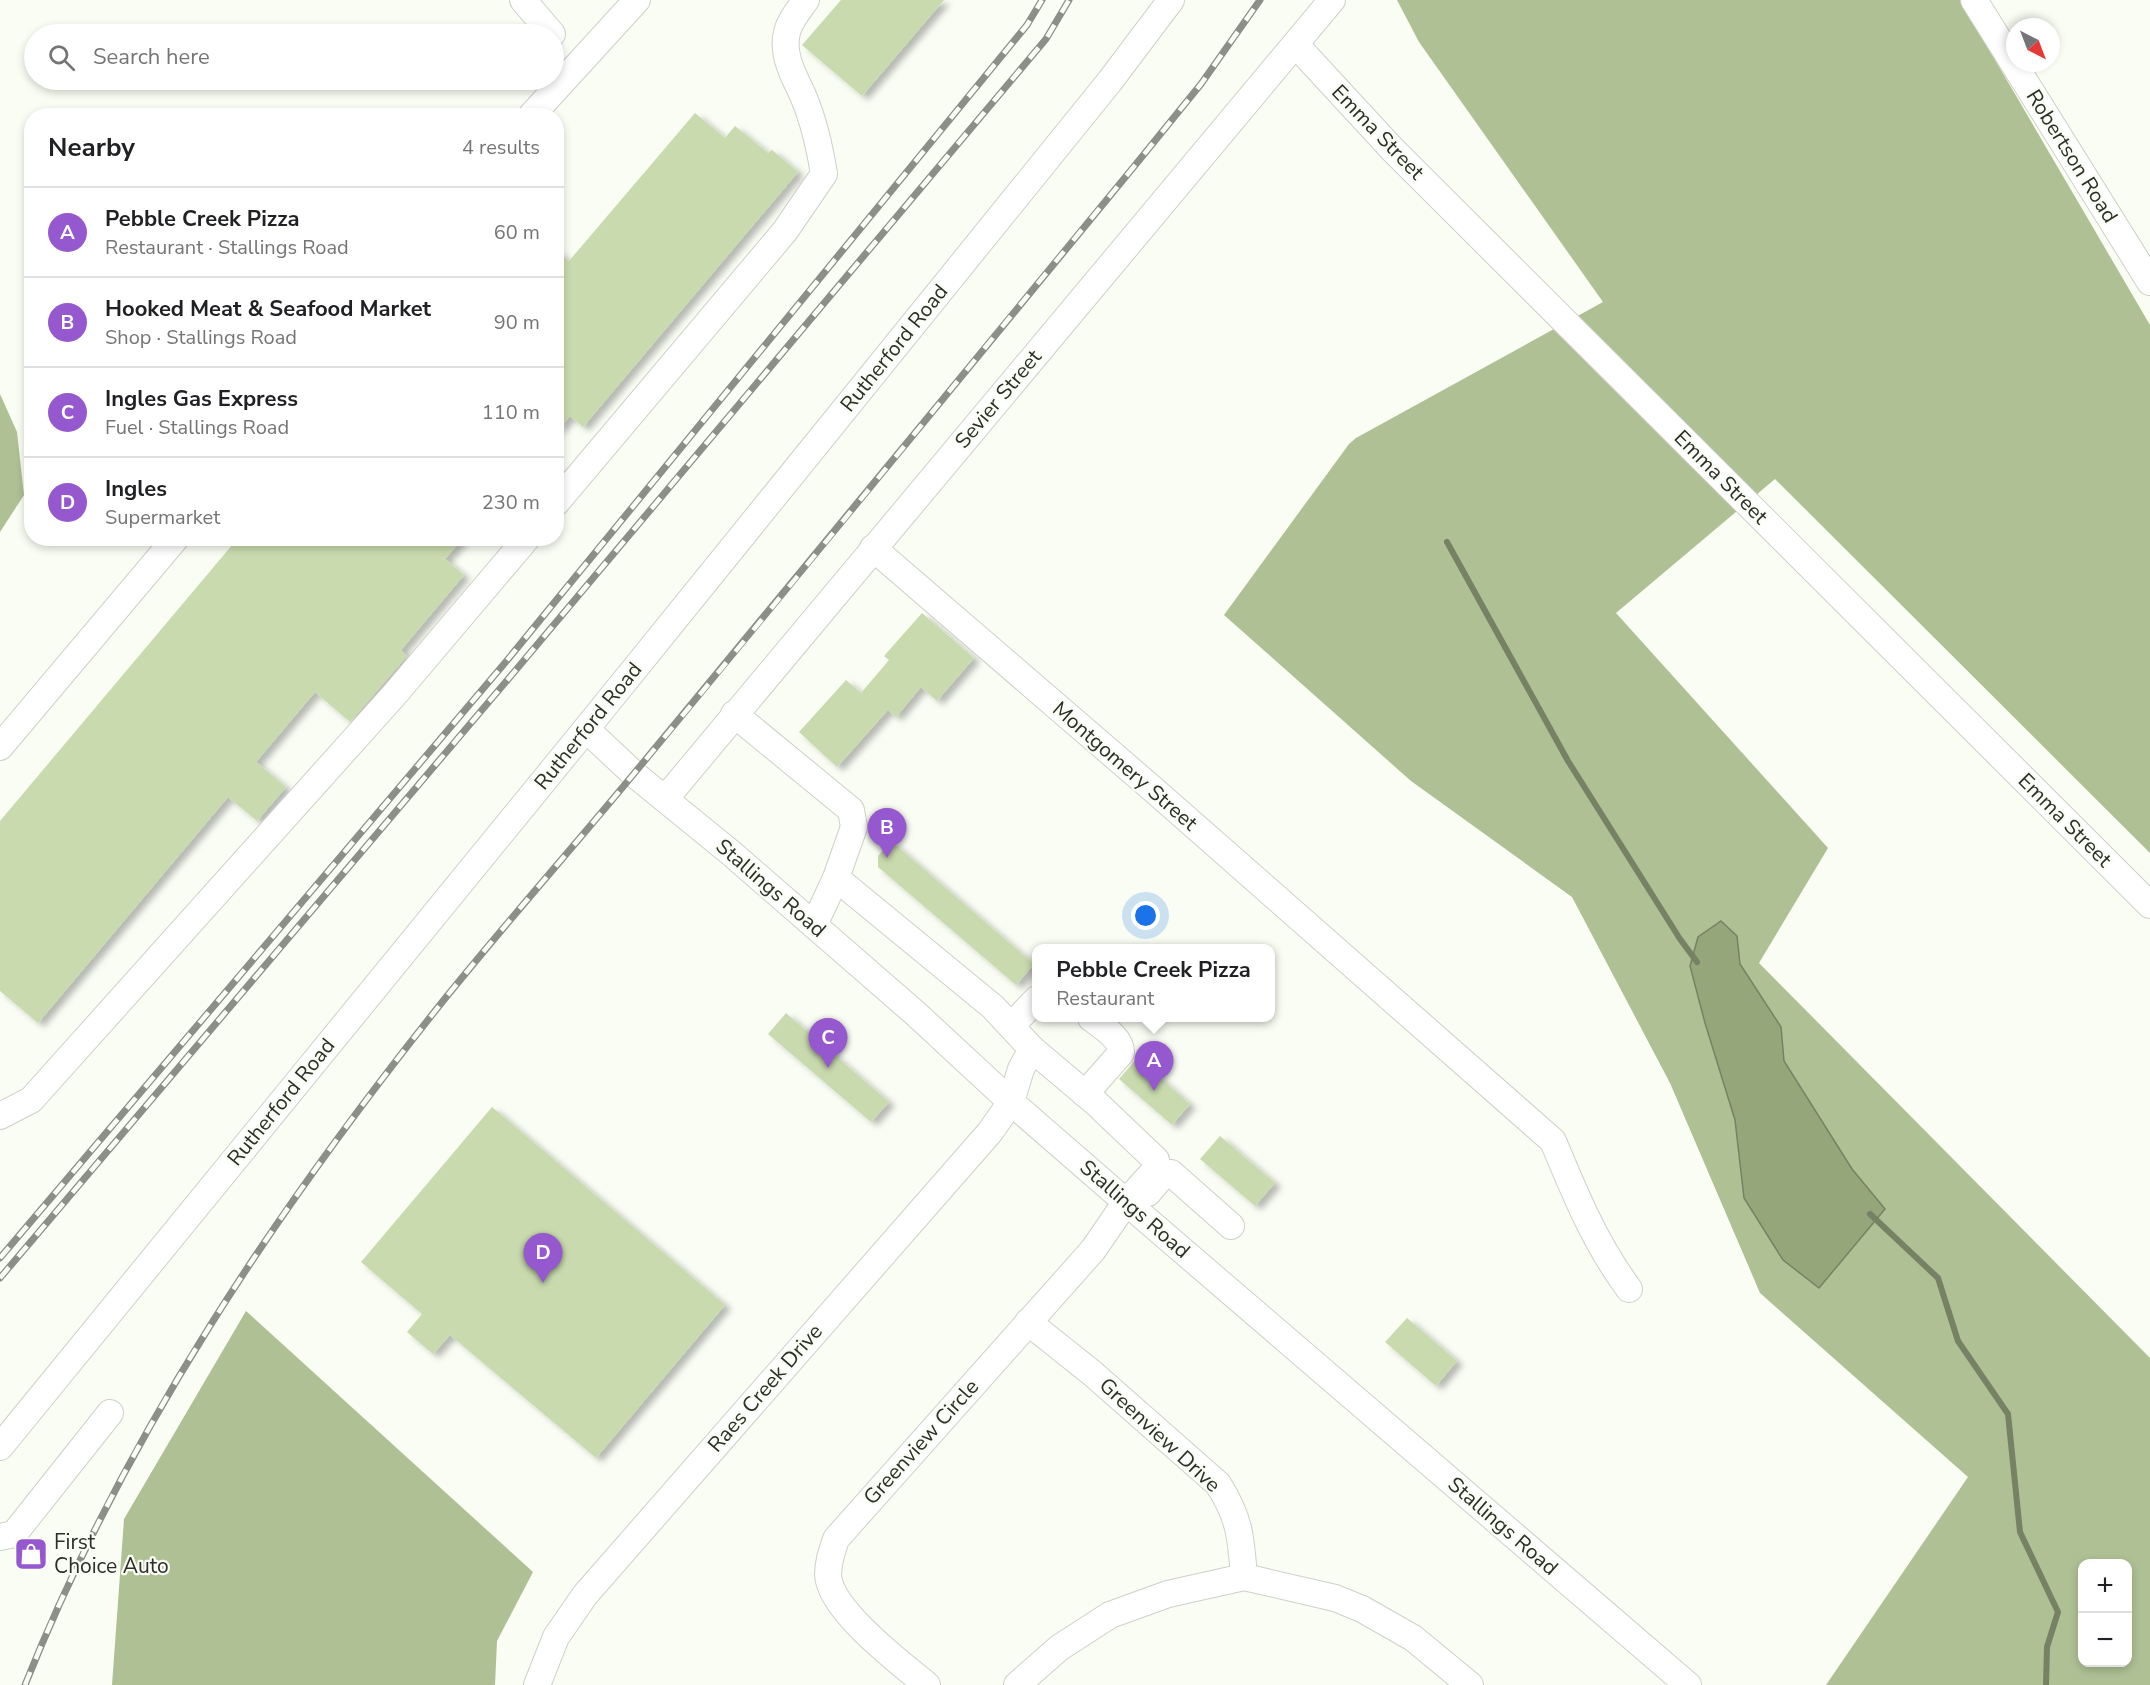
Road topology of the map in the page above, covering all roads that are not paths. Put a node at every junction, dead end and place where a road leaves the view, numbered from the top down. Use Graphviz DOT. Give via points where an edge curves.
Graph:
graph roads {
  1 [pos="523,0"];
  2 [pos="637,0"];
  3 [pos="806,0"];
  4 [pos="1171,0"];
  5 [pos="1332,0"];
  6 [pos="1974,0"];
  7 [pos="544,24"];
  8 [pos="1296,45"];
  9 [pos="564,46"];
  10 [pos="580,63"];
  11 [pos="564,80"];
  12 [pos="555,90"];
  13 [pos="538,108"];
  14 [pos="2150,282"];
  15 [pos="564,493"];
  16 [pos="169,546"];
  17 [pos="519,546"];
  18 [pos="873,548"];
  19 [pos="734,714"];
  20 [pos="586,729"];
  21 [pos="0,747"];
  22 [pos="665,799"];
  23 [pos="836,878"];
  24 [pos="2150,905"];
  25 [pos="814,925"];
  26 [pos="1032,1004"];
  27 [pos="1096,1022"];
  28 [pos="1011,1026"];
  29 [pos="1032,1049"];
  30 [pos="1085,1094"];
  31 [pos="1011,1102"];
  32 [pos="0,1116"];
  33 [pos="1130,1205"];
  34 [pos="1231,1226"];
  35 [pos="1629,1289"];
  36 [pos="1028,1322"];
  37 [pos="110,1413"];
  38 [pos="0,1447"];
  39 [pos="0,1537"];
  40 [pos="1244,1577"];
  41 [pos="537,1685"];
  42 [pos="927,1685"];
  43 [pos="1017,1685"];
  44 [pos="1470,1685"];
  45 [pos="1688,1685"];
  1 -- 7 [label="street"];
  2 -- 10 [label="street"];
  3 -- 15 [label="street" via="787,32 786,49 821,153 824,174 785,231"];
  4 -- 20 [label="street, Rutherford Road" via="1110,81"];
  5 -- 8 [label="street, Sevier Street"];
  6 -- 14 [label="street, Robertson Road"];
  8 -- 18 [label="street, Sevier Street"];
  8 -- 24 [label="street, Emma Street" via="1394,150"];
  9 -- 10 [label="street"];
  10 -- 11 [label="street"];
  12 -- 13 [label="street"];
  16 -- 21 [label="street"];
  17 -- 32 [label="street" via="396,694 31,1100"];
  18 -- 19 [label="street, Sevier Street"];
  18 -- 35 [label="street, Montgomery Street" via="1553,1141 1580,1207 1608,1261"];
  19 -- 22 [label="street, Sevier Street"];
  19 -- 23 [label="street" via="851,810 854,827"];
  20 -- 22 [label="street, Stallings Road"];
  20 -- 38 [label="street, Rutherford Road"];
  22 -- 25 [label="street, Stallings Road"];
  23 -- 25 [label="street"];
  23 -- 28 [label="street"];
  25 -- 31 [label="street, Stallings Road"];
  26 -- 28 [label="street"];
  27 -- 30 [label="street" via="1117,1041 1121,1053"];
  28 -- 29 [label="street"];
  29 -- 30 [label="street"];
  29 -- 31 [label="street, Raes Creek Drive"];
  30 -- 33 [label="street" via="1156,1160 1157,1168"];
  31 -- 33 [label="street, Stallings Road"];
  31 -- 41 [label="street, Raes Creek Drive" via="990,1132 585,1595 556,1636"];
  33 -- 34 [label="street" via="1164,1174 1171,1173"];
  33 -- 36 [label="street, Greenview Circle"];
  33 -- 45 [label="street, Stallings Road"];
  36 -- 40 [label="street, Greenview Drive" via="1218,1484 1238,1521"];
  36 -- 42 [label="street, Greenview Circle" via="842,1531 830,1555 828,1576 839,1603"];
  37 -- 39 [label="street" via="14,1534"];
  40 -- 43 [label="street" via="1168,1594 1110,1615 1059,1648"];
  40 -- 44 [label="street" via="1335,1598 1362,1609 1413,1638"];
}
